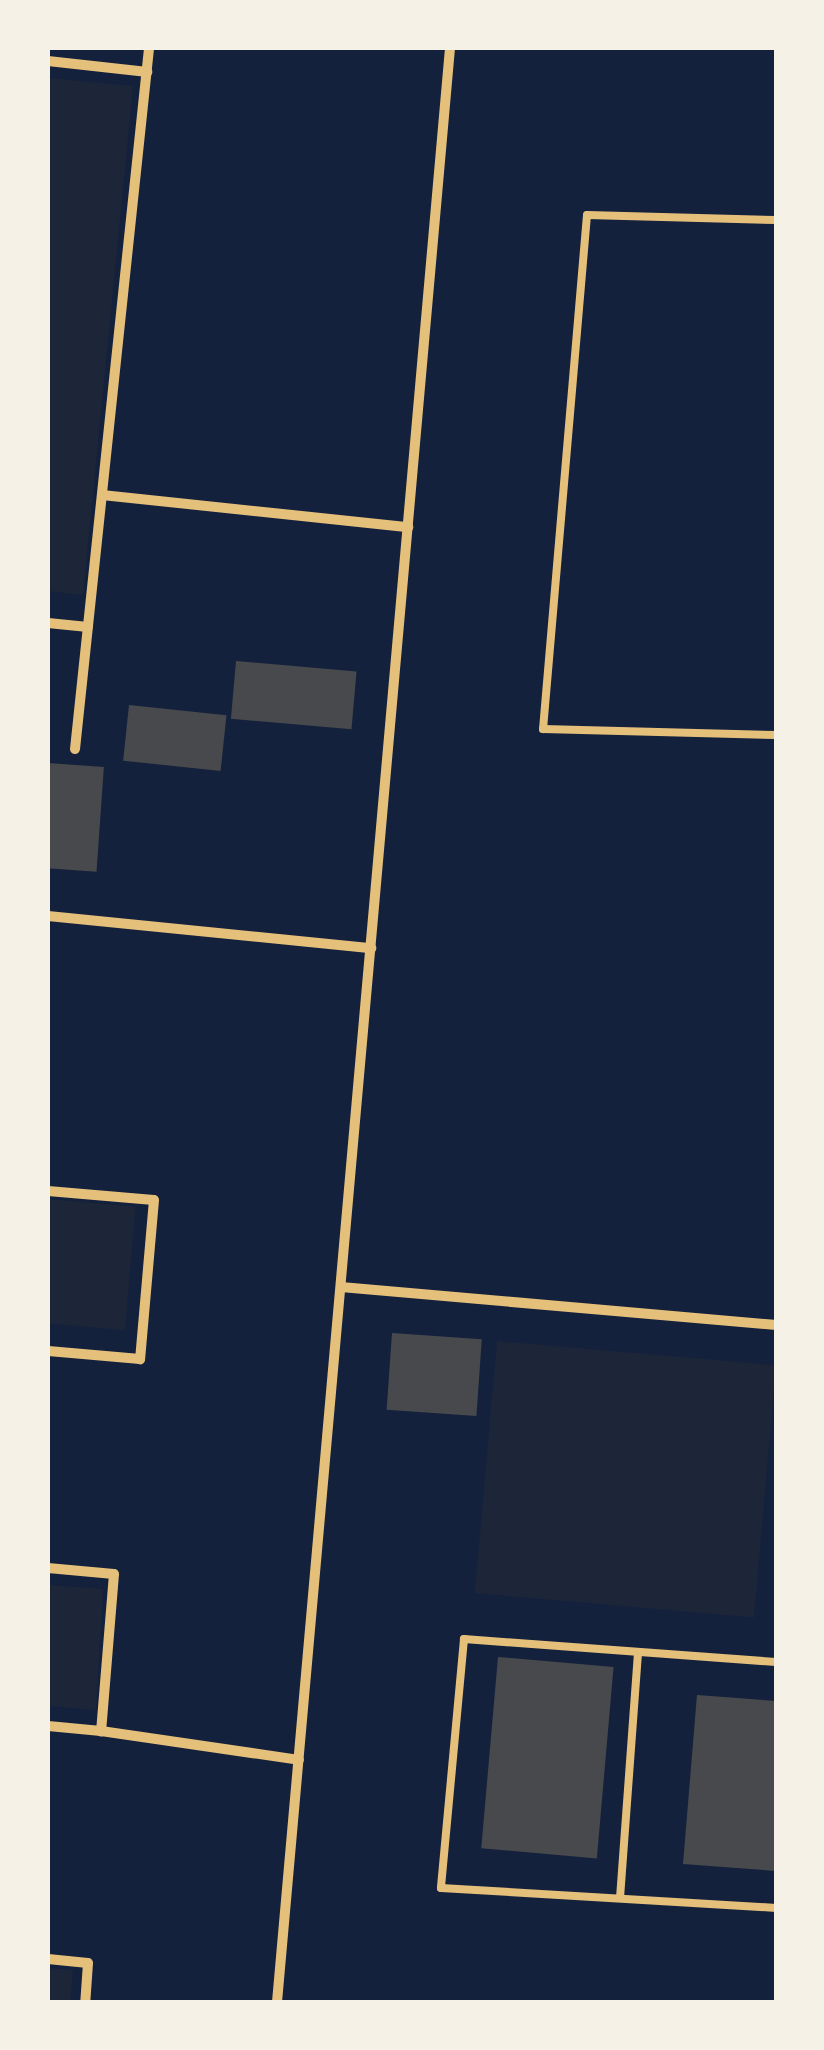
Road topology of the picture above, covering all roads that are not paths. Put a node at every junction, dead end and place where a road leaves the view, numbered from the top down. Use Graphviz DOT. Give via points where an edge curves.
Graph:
graph roads {
  1 [pos="149,48"];
  2 [pos="450,48"];
  3 [pos="48,61"];
  4 [pos="147,72"];
  5 [pos="776,220"];
  6 [pos="102,495"];
  7 [pos="408,527"];
  8 [pos="48,623"];
  9 [pos="88,627"];
  10 [pos="776,734"];
  11 [pos="75,749"];
  12 [pos="48,916"];
  13 [pos="371,948"];
  14 [pos="48,1192"];
  15 [pos="340,1287"];
  16 [pos="776,1325"];
  17 [pos="48,1351"];
  18 [pos="48,1568"];
  19 [pos="638,1653"];
  20 [pos="776,1662"];
  21 [pos="48,1726"];
  22 [pos="101,1731"];
  23 [pos="299,1760"];
  24 [pos="620,1898"];
  25 [pos="776,1908"];
  26 [pos="48,1959"];
  27 [pos="85,2002"];
  28 [pos="278,2002"];
  1 -- 4 [label="street"];
  2 -- 7 [label="street"];
  3 -- 4 [label="street"];
  4 -- 6 [label="street"];
  5 -- 10 [label="lane" via="587,215 543,729"];
  6 -- 7 [label="street"];
  6 -- 9 [label="street"];
  7 -- 13 [label="street"];
  8 -- 9 [label="street"];
  9 -- 11 [label="street"];
  12 -- 13 [label="street"];
  13 -- 15 [label="street"];
  14 -- 17 [label="street" via="154,1200 140,1359"];
  15 -- 16 [label="street"];
  15 -- 23 [label="street"];
  18 -- 22 [label="street" via="114,1574"];
  19 -- 20 [label="lane"];
  19 -- 24 [label="lane"];
  19 -- 24 [label="lane" via="462,1640 441,1888"];
  21 -- 22 [label="street"];
  22 -- 23 [label="street"];
  23 -- 28 [label="street"];
  24 -- 25 [label="lane"];
  26 -- 27 [label="street" via="88,1962"];
}
